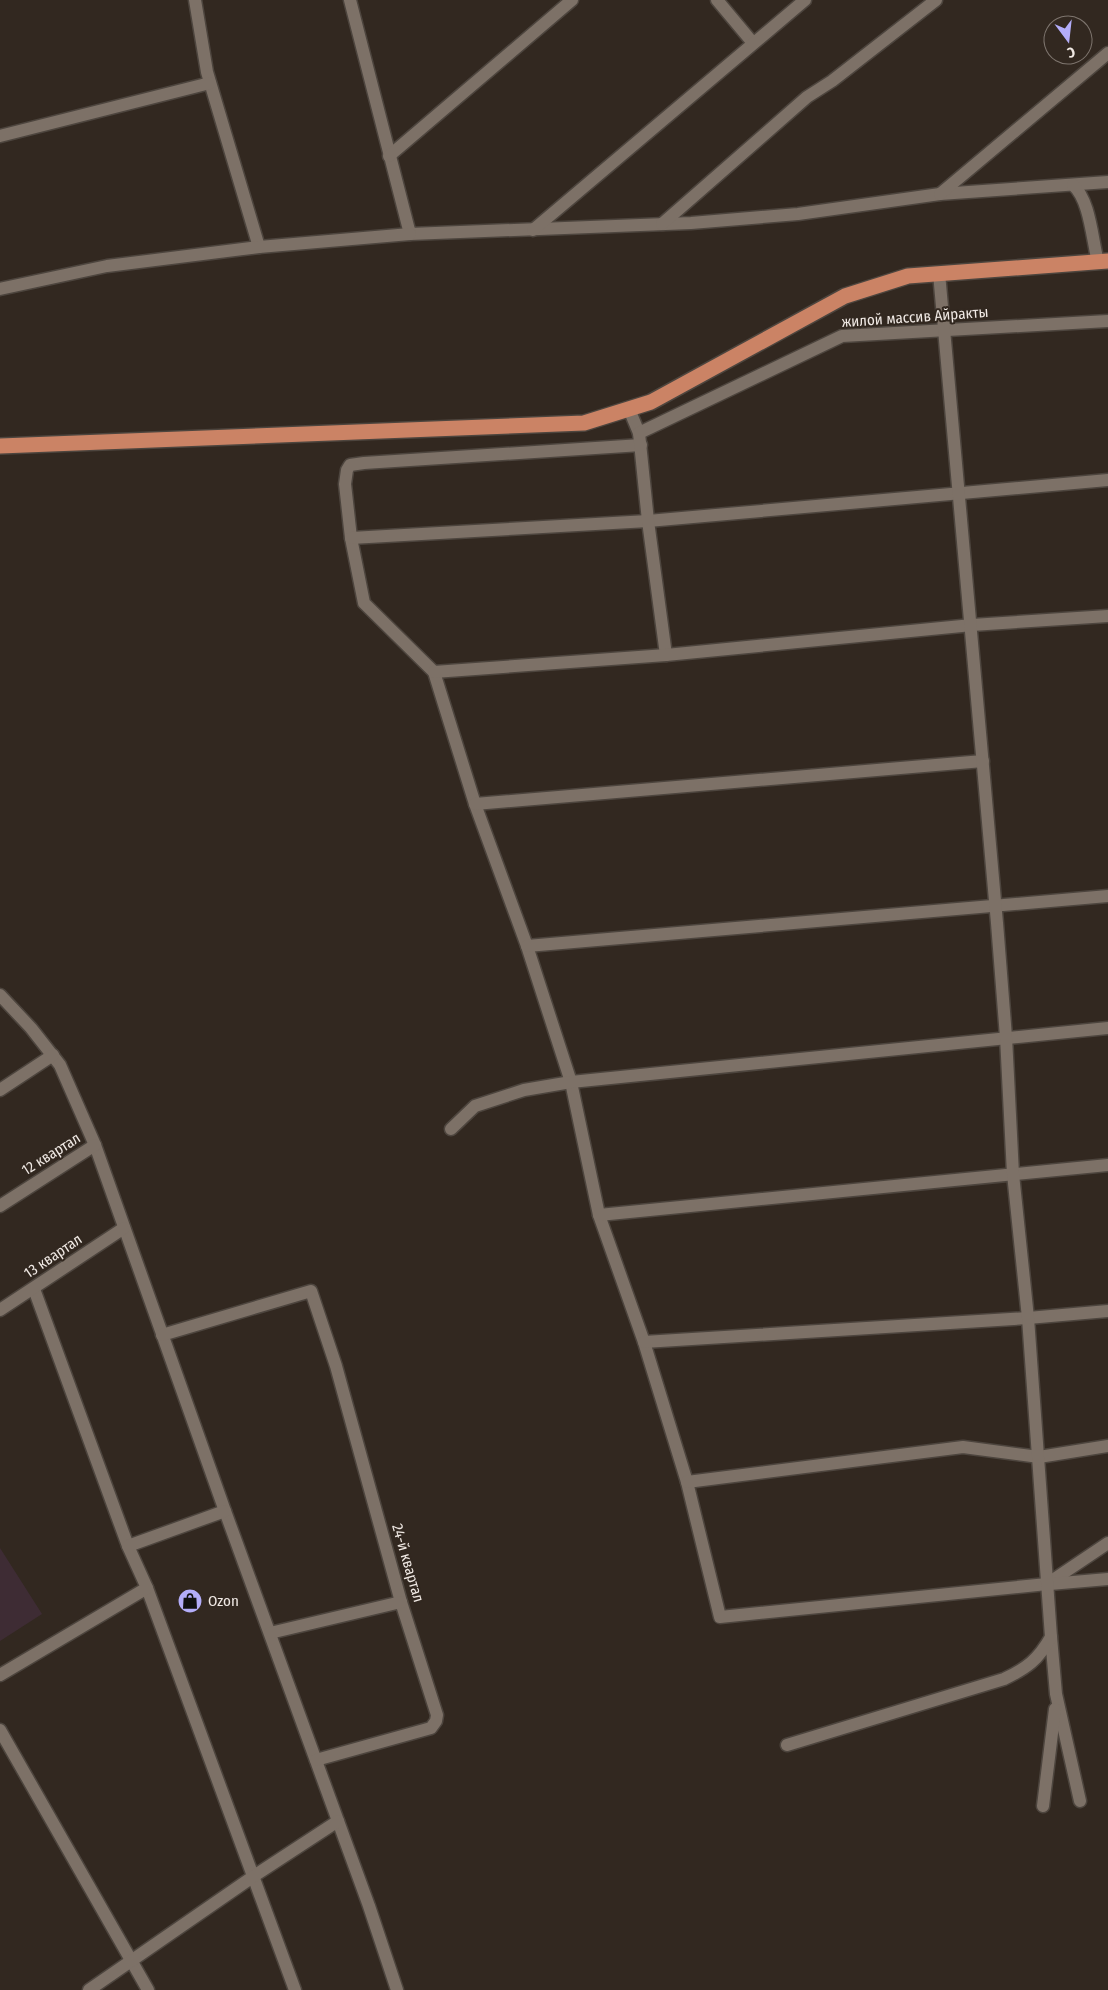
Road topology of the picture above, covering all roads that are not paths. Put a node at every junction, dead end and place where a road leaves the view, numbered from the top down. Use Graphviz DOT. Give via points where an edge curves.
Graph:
graph roads {
  1 [pos="195,0"];
  2 [pos="572,0"];
  3 [pos="717,0"];
  4 [pos="805,0"];
  5 [pos="936,0"];
  6 [pos="354,2"];
  7 [pos="753,43"];
  8 [pos="1108,53"];
  9 [pos="210,83"];
  10 [pos="0,136"];
  11 [pos="389,156"];
  12 [pos="1108,182"];
  13 [pos="1073,185"];
  14 [pos="940,194"];
  15 [pos="662,224"];
  16 [pos="533,230"];
  17 [pos="410,234"];
  18 [pos="259,247"];
  19 [pos="1103,261"];
  20 [pos="939,274"];
  21 [pos="0,289"];
  22 [pos="1108,321"];
  23 [pos="944,330"];
  24 [pos="629,409"];
  25 [pos="640,439"];
  26 [pos="0,446"];
  27 [pos="1108,480"];
  28 [pos="960,493"];
  29 [pos="648,521"];
  30 [pos="350,538"];
  31 [pos="1108,616"];
  32 [pos="972,625"];
  33 [pos="666,655"];
  34 [pos="434,672"];
  35 [pos="983,760"];
  36 [pos="474,804"];
  37 [pos="1108,896"];
  38 [pos="996,906"];
  39 [pos="528,946"];
  40 [pos="0,994"];
  41 [pos="1108,1028"];
  42 [pos="1006,1037"];
  43 [pos="53,1055"];
  44 [pos="570,1082"];
  45 [pos="0,1090"];
  46 [pos="451,1129"];
  47 [pos="95,1145"];
  48 [pos="1108,1164"];
  49 [pos="1013,1174"];
  50 [pos="0,1206"];
  51 [pos="599,1215"];
  52 [pos="124,1228"];
  53 [pos="34,1289"];
  54 [pos="0,1310"];
  55 [pos="1108,1311"];
  56 [pos="1028,1318"];
  57 [pos="162,1335"];
  58 [pos="644,1342"];
  59 [pos="1108,1446"];
  60 [pos="1039,1457"];
  61 [pos="686,1482"];
  62 [pos="224,1511"];
  63 [pos="1108,1542"];
  64 [pos="128,1546"];
  65 [pos="1108,1579"];
  66 [pos="1047,1584"];
  67 [pos="147,1588"];
  68 [pos="401,1602"];
  69 [pos="270,1633"];
  70 [pos="1051,1637"];
  71 [pos="0,1676"];
  72 [pos="1056,1694"];
  73 [pos="0,1730"];
  74 [pos="787,1745"];
  75 [pos="316,1760"];
  76 [pos="1080,1801"];
  77 [pos="1043,1806"];
  78 [pos="338,1821"];
  79 [pos="254,1876"];
  80 [pos="131,1961"];
  81 [pos="89,1990"];
  82 [pos="148,1990"];
  83 [pos="296,1990"];
  84 [pos="397,1990"];
  1 -- 9 [label="street"];
  2 -- 11 [label="street"];
  3 -- 7 [label="street"];
  4 -- 7 [label="street"];
  5 -- 15 [label="street" via="807,97"];
  6 -- 11 [label="street"];
  7 -- 16 [label="street"];
  8 -- 14 [label="street"];
  9 -- 10 [label="street"];
  9 -- 18 [label="street"];
  11 -- 17 [label="street"];
  12 -- 13 [label="street"];
  13 -- 14 [label="street"];
  13 -- 19 [label="street" via="1085,204"];
  14 -- 15 [label="street" via="798,214"];
  15 -- 16 [label="street"];
  16 -- 17 [label="street"];
  17 -- 18 [label="street"];
  18 -- 21 [label="street" via="107,266"];
  19 -- 20 [label="main road"];
  20 -- 23 [label="street"];
  20 -- 24 [label="main road" via="908,276 845,296 650,402"];
  22 -- 23 [label="street, жилой массив Айракты"];
  23 -- 25 [label="street, жилой массив Айракты" via="842,336"];
  23 -- 28 [label="street"];
  24 -- 25 [label="street"];
  24 -- 26 [label="main road" via="584,423"];
  25 -- 29 [label="street"];
  25 -- 30 [label="street" via="350,466 345,484"];
  27 -- 28 [label="street"];
  28 -- 29 [label="street"];
  28 -- 32 [label="street"];
  29 -- 30 [label="street"];
  29 -- 33 [label="street"];
  30 -- 34 [label="street" via="364,603"];
  31 -- 32 [label="street"];
  32 -- 33 [label="street"];
  32 -- 35 [label="street"];
  33 -- 34 [label="street"];
  34 -- 36 [label="street"];
  35 -- 36 [label="street"];
  35 -- 38 [label="street"];
  36 -- 39 [label="street"];
  37 -- 38 [label="street"];
  38 -- 39 [label="street"];
  38 -- 42 [label="street"];
  39 -- 44 [label="street"];
  40 -- 43 [label="street"];
  41 -- 42 [label="street"];
  42 -- 44 [label="street"];
  42 -- 49 [label="street"];
  43 -- 45 [label="street"];
  43 -- 47 [label="street"];
  44 -- 46 [label="street" via="524,1090 475,1106"];
  44 -- 51 [label="street"];
  47 -- 50 [label="street, 12 квартал"];
  47 -- 52 [label="street"];
  48 -- 49 [label="street"];
  49 -- 51 [label="street"];
  49 -- 56 [label="street"];
  51 -- 58 [label="street"];
  52 -- 53 [label="street, 13 квартал"];
  52 -- 57 [label="street"];
  53 -- 54 [label="street, 13 квартал"];
  53 -- 64 [label="street"];
  55 -- 56 [label="street"];
  56 -- 58 [label="street"];
  56 -- 60 [label="street"];
  57 -- 62 [label="street"];
  57 -- 68 [label="street, 24-й квартал" via="311,1291 336,1366"];
  58 -- 61 [label="street"];
  59 -- 60 [label="street"];
  60 -- 61 [label="street" via="963,1447"];
  60 -- 66 [label="street"];
  61 -- 66 [label="street" via="720,1617"];
  62 -- 64 [label="street"];
  62 -- 69 [label="street"];
  63 -- 66 [label="street"];
  64 -- 67 [label="street"];
  65 -- 66 [label="street"];
  66 -- 70 [label="street"];
  67 -- 71 [label="street"];
  67 -- 79 [label="street"];
  68 -- 69 [label="street"];
  68 -- 75 [label="street, 24-й квартал" via="437,1715 436,1721 431,1728"];
  69 -- 75 [label="street"];
  70 -- 72 [label="street"];
  70 -- 74 [label="street" via="1041,1654 1026,1668 1004,1679"];
  72 -- 76 [label="street"];
  72 -- 77 [label="street"];
  73 -- 80 [label="street"];
  75 -- 78 [label="street"];
  78 -- 79 [label="street"];
  78 -- 84 [label="street"];
  79 -- 80 [label="street"];
  79 -- 83 [label="street"];
  80 -- 81 [label="street"];
  80 -- 82 [label="street"];
}
